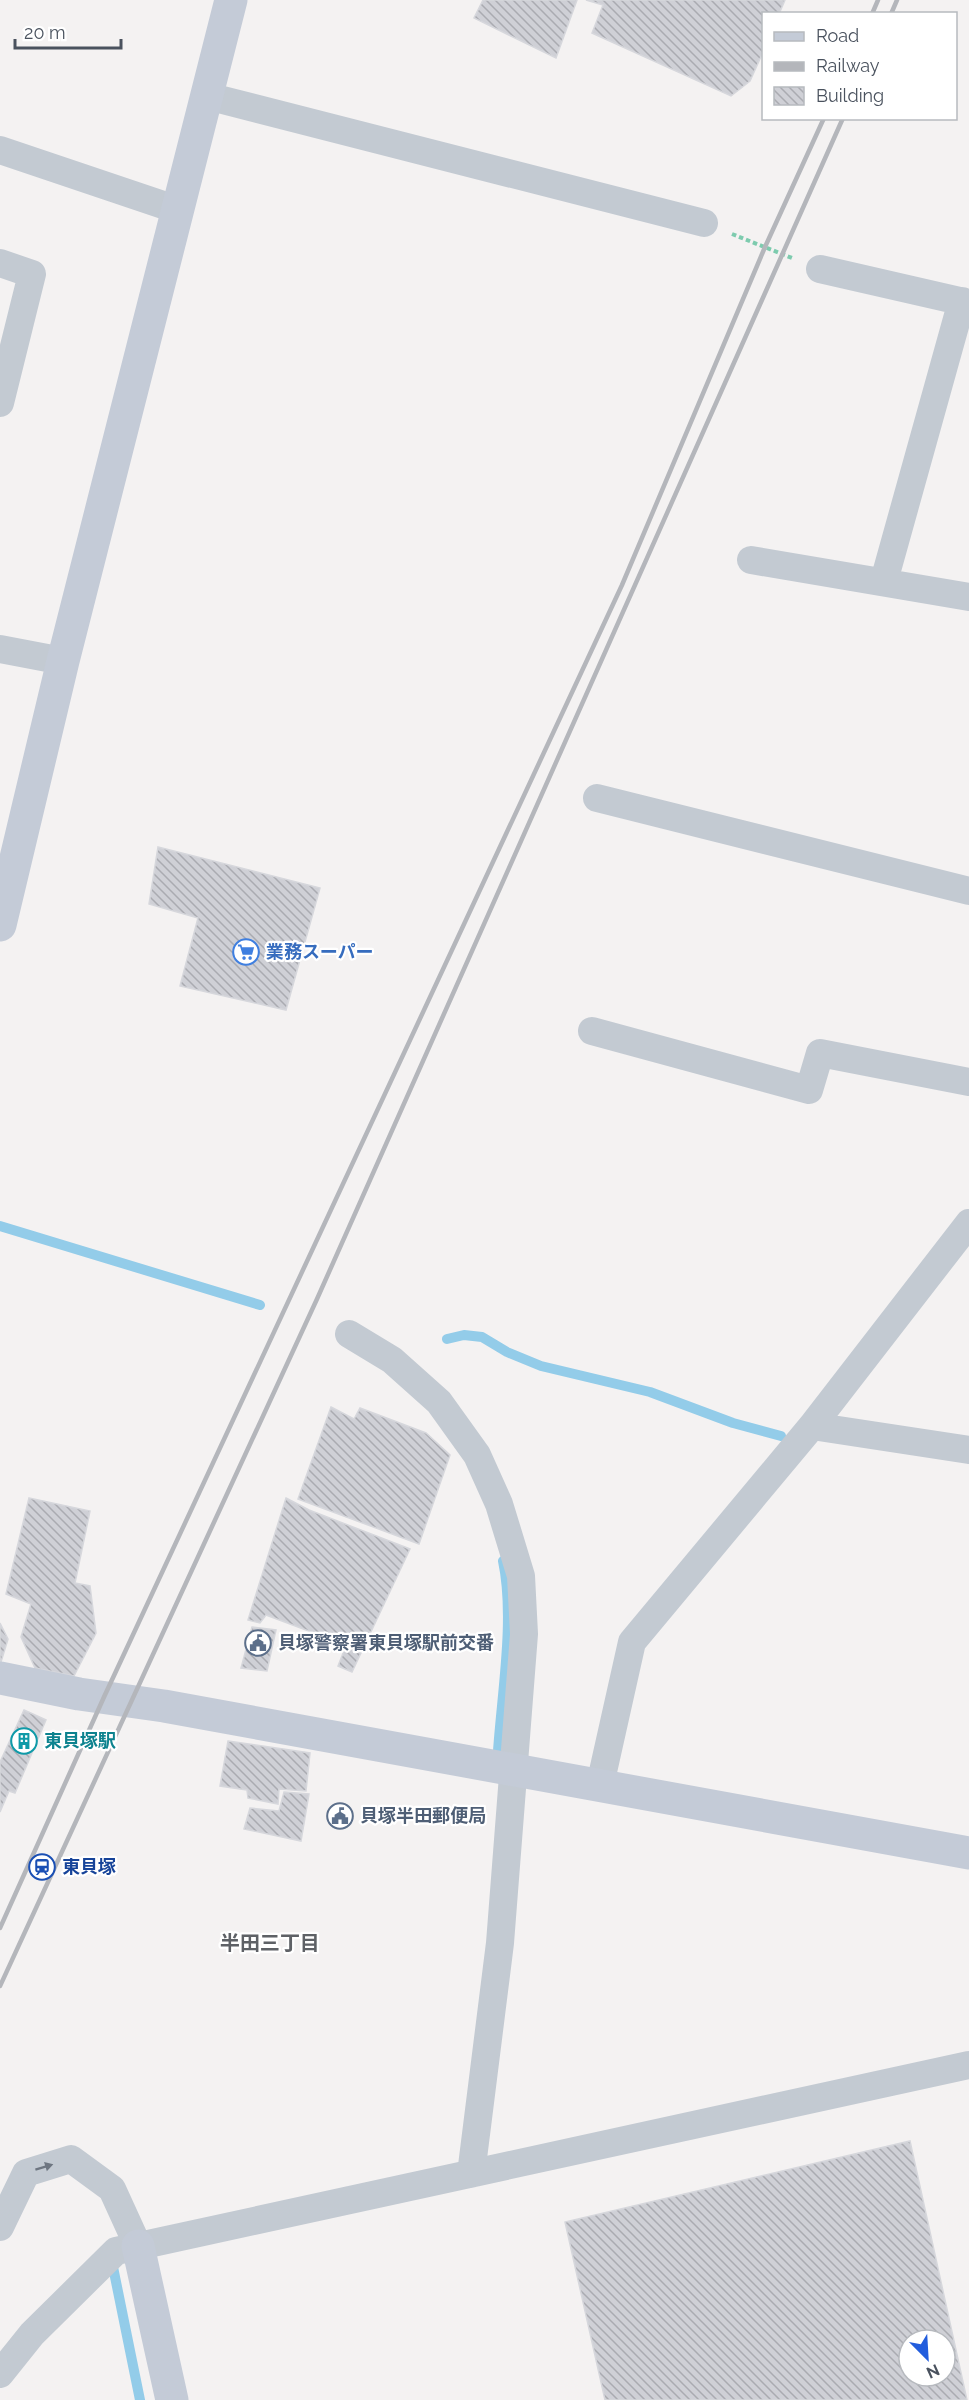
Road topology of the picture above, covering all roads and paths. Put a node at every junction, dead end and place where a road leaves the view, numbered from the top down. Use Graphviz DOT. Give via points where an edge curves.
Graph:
graph roads {
  1 [pos="231,0"];
  2 [pos="207,96"];
  3 [pos="0,150"];
  4 [pos="178,210"];
  5 [pos="704,223"];
  6 [pos="0,263"];
  7 [pos="820,269"];
  8 [pos="965,302"];
  9 [pos="0,403"];
  10 [pos="751,560"];
  11 [pos="884,581"];
  12 [pos="969,597"];
  13 [pos="0,649"];
  14 [pos="63,661"];
  15 [pos="597,798"];
  16 [pos="969,891"];
  17 [pos="0,925"];
  18 [pos="592,1031"];
  19 [pos="969,1082"];
  20 [pos="969,1223"];
  21 [pos="349,1334"];
  22 [pos="812,1426"];
  23 [pos="969,1450"];
  24 [pos="8,1680"];
  25 [pos="512,1769"];
  26 [pos="600,1785"];
  27 [pos="969,1853"];
  28 [pos="969,2064"];
  29 [pos="471,2174"];
  30 [pos="0,2227"];
  31 [pos="138,2246"];
  32 [pos="0,2374"];
  33 [pos="172,2400"];
  1 -- 2 [label="street"];
  2 -- 4 [label="street"];
  2 -- 5 [label="street"];
  3 -- 4 [label="street"];
  4 -- 14 [label="street"];
  5 -- 7 [label="path"];
  6 -- 9 [label="street" via="32,274"];
  7 -- 8 [label="street"];
  8 -- 11 [label="street"];
  10 -- 11 [label="street"];
  11 -- 12 [label="street"];
  13 -- 14 [label="street"];
  14 -- 17 [label="street"];
  15 -- 16 [label="street"];
  18 -- 19 [label="street" via="809,1090 820,1053"];
  20 -- 22 [label="street"];
  21 -- 25 [label="street" via="392,1360 439,1402 477,1455 499,1504 522,1588 524,1634"];
  22 -- 23 [label="street"];
  22 -- 26 [label="street" via="632,1642"];
  24 -- 25 [label="street"];
  25 -- 26 [label="street"];
  25 -- 29 [label="street" via="500,1943"];
  26 -- 27 [label="street"];
  28 -- 29 [label="street"];
  29 -- 31 [label="street"];
  30 -- 31 [label="street, one-way" via="26,2173 71,2159 112,2188"];
  31 -- 32 [label="street" via="116,2251 32,2334"];
  31 -- 33 [label="street"];
}
